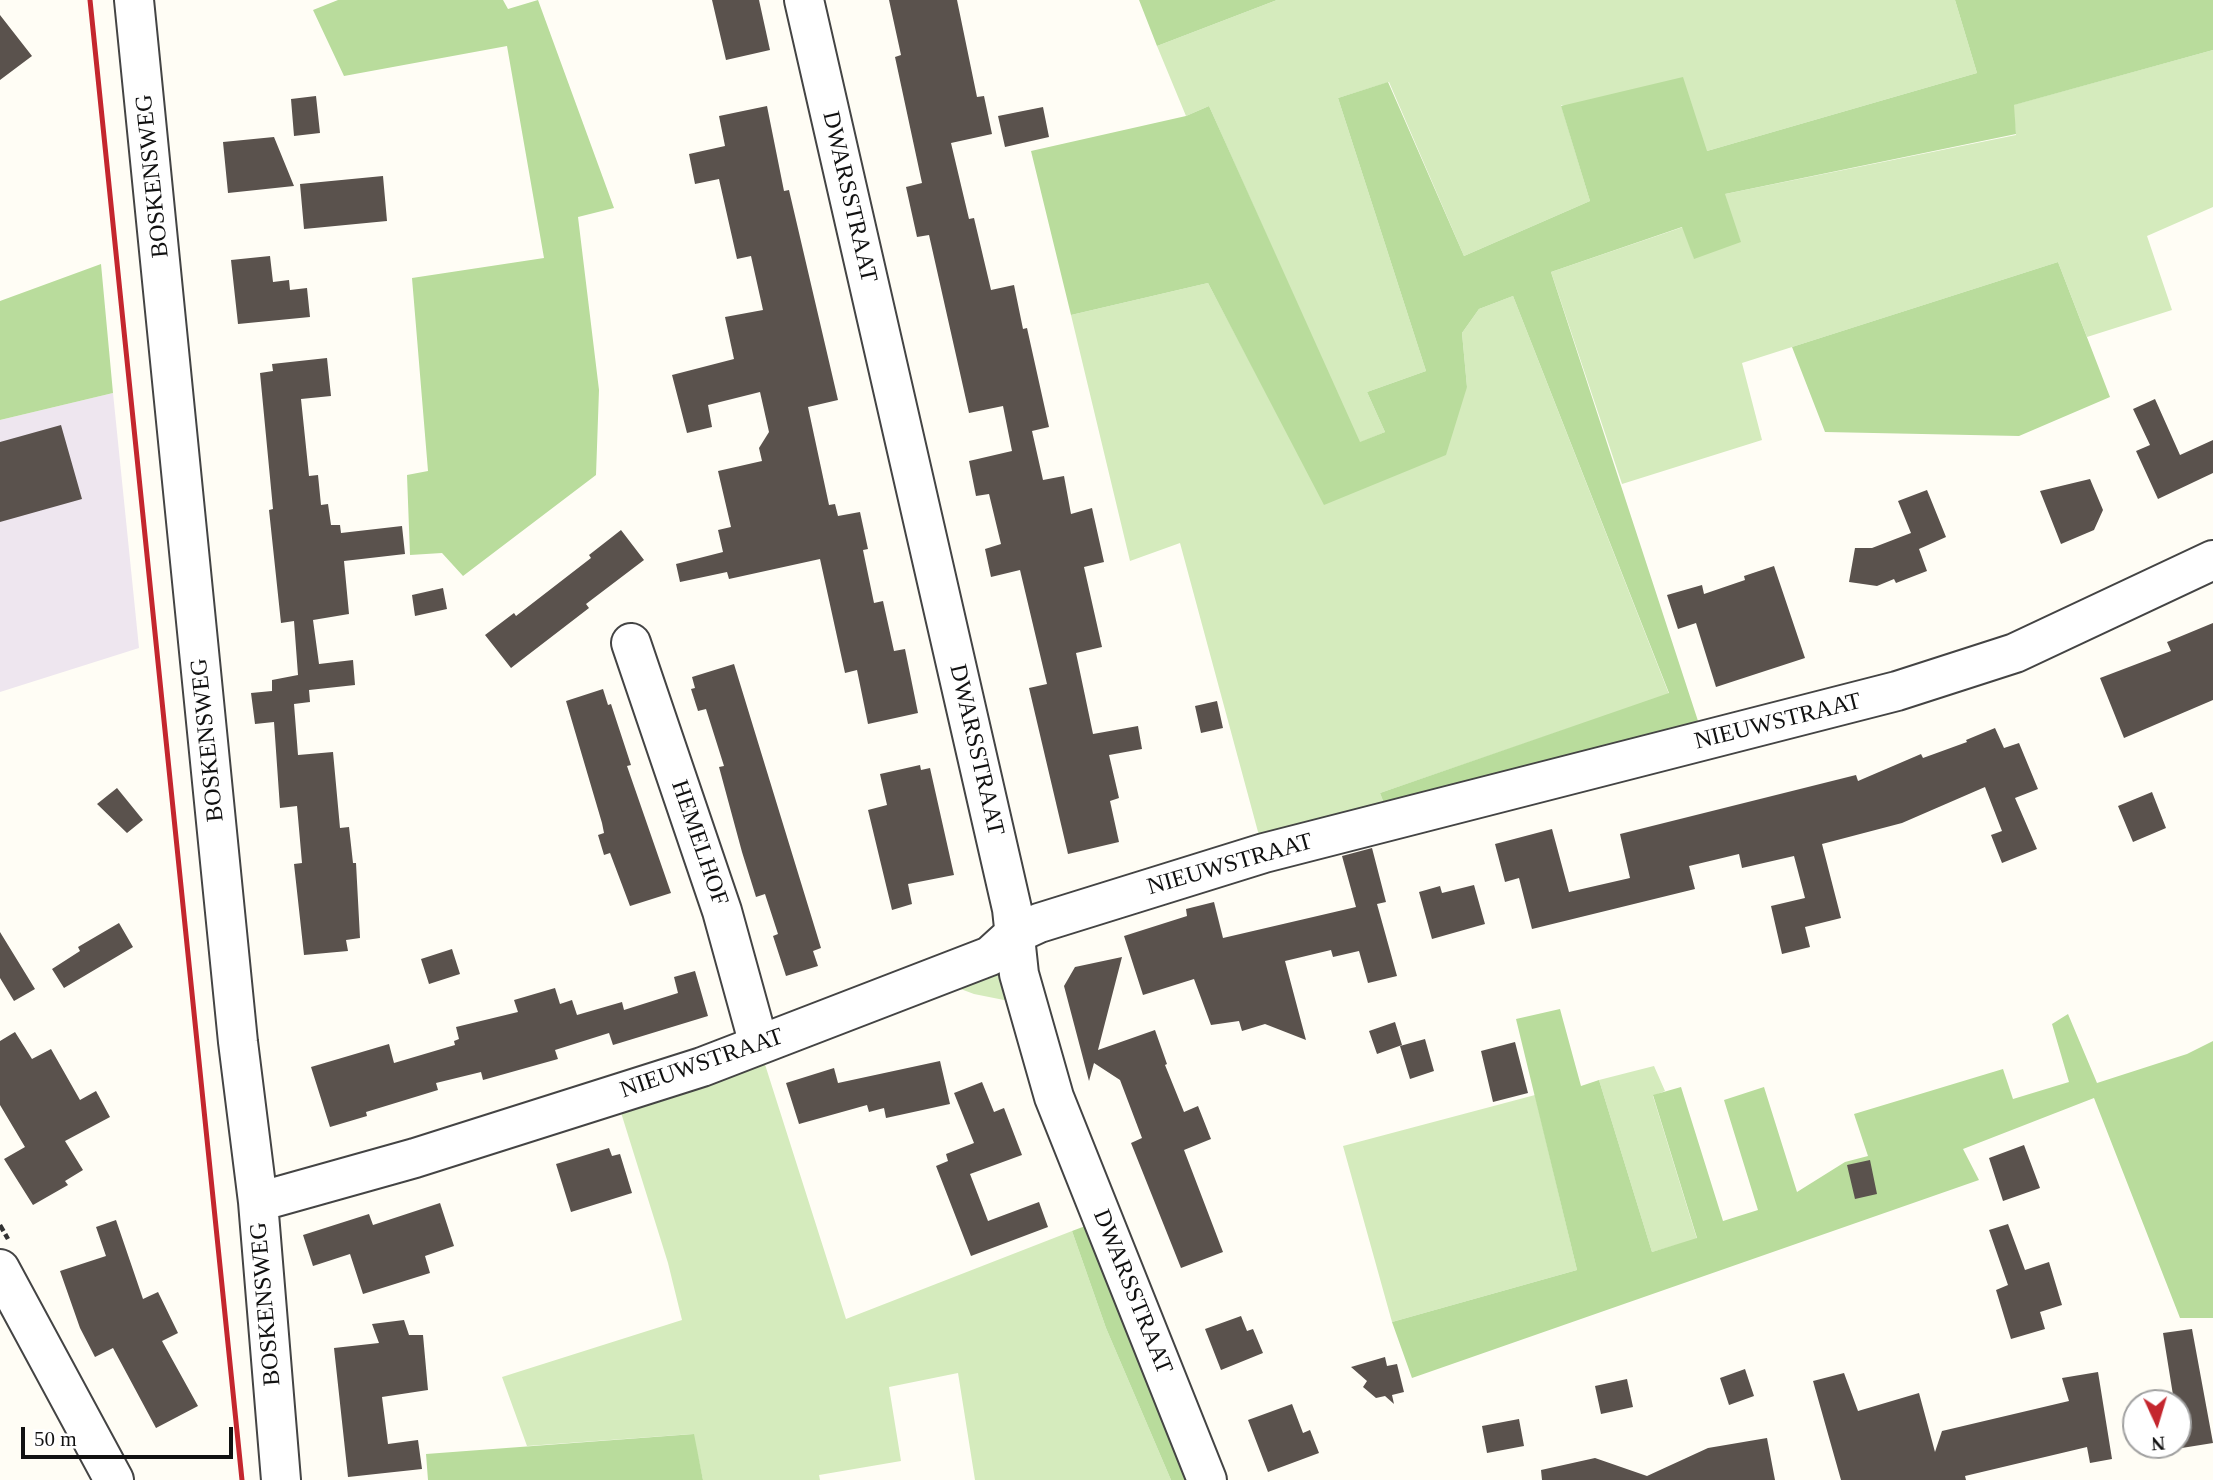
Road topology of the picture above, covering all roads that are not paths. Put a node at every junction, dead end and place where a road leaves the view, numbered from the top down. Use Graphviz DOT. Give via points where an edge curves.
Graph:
graph roads {
  1 [pos="134,0"];
  2 [pos="804,0"];
  3 [pos="2213,560"];
  4 [pos="631,643"];
  5 [pos="1013,935"];
  6 [pos="759,1045"];
  7 [pos="258,1202"];
  8 [pos="0,1269"];
  9 [pos="114,1480"];
  10 [pos="281,1480"];
  11 [pos="1207,1480"];
  1 -- 7 [label="street, BOSKENSWEG"];
  2 -- 5 [label="street, DWARSSTRAAT" via="1012,909"];
  3 -- 5 [label="street, NIEUWSTRAAT" via="2015,653 1897,691 1264,853"];
  4 -- 6 [label="street, HEMELHOF" via="722,911"];
  5 -- 6 [label="street, NIEUWSTRAAT" via="990,956"];
  5 -- 11 [label="street, DWARSSTRAAT" via="1019,974 1054,1097"];
  6 -- 7 [label="street, NIEUWSTRAAT" via="415,1158"];
  7 -- 10 [label="street, BOSKENSWEG"];
  8 -- 9 [label="street"];
}
